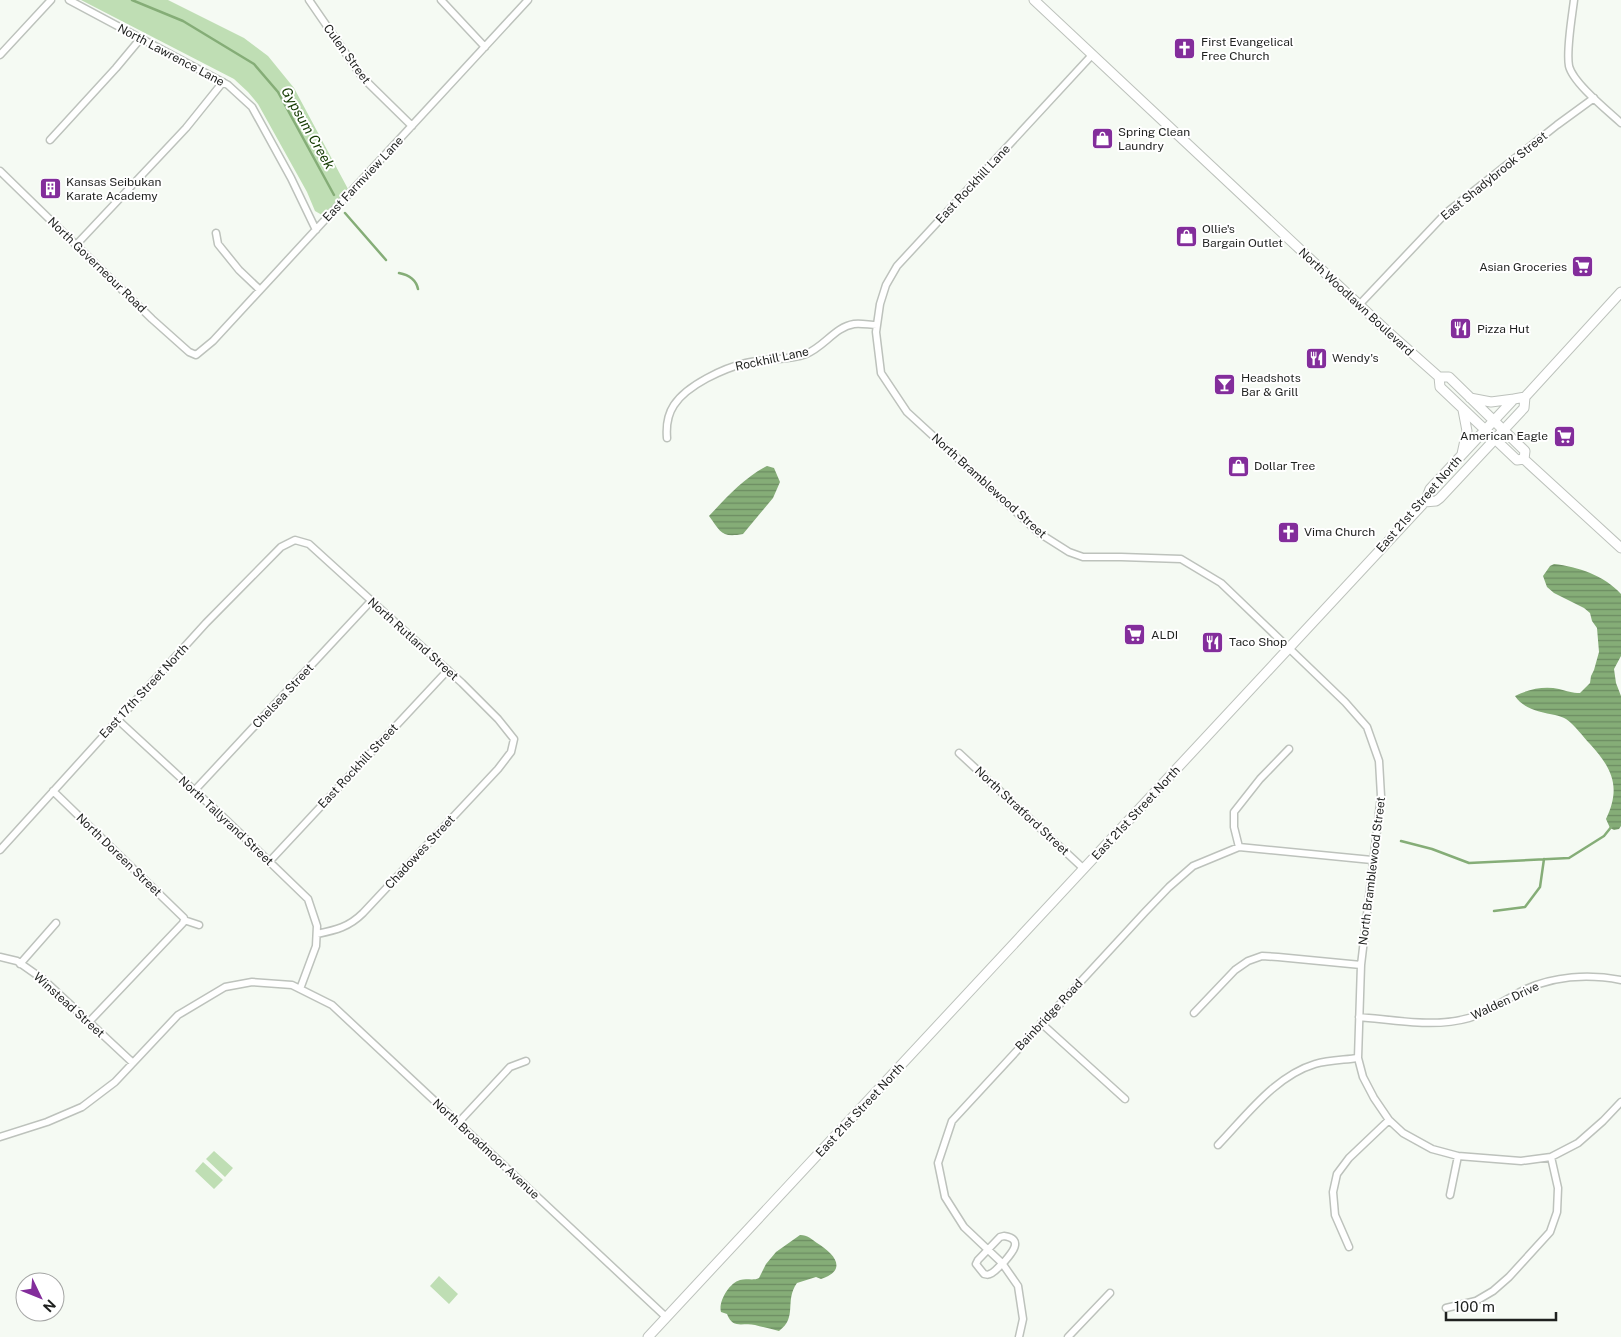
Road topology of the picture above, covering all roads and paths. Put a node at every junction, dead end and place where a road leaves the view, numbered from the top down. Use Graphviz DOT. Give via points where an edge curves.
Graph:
graph roads {
  1 [pos="51,0"];
  2 [pos="69,0"];
  3 [pos="309,0"];
  4 [pos="440,0"];
  5 [pos="528,0"];
  6 [pos="1034,0"];
  7 [pos="1574,0"];
  8 [pos="141,38"];
  9 [pos="485,47"];
  10 [pos="0,55"];
  11 [pos="1092,55"];
  12 [pos="224,82"];
  13 [pos="1594,98"];
  14 [pos="1621,123"];
  15 [pos="412,126"];
  16 [pos="50,140"];
  17 [pos="0,171"];
  18 [pos="316,230"];
  19 [pos="216,233"];
  20 [pos="76,244"];
  21 [pos="260,290"];
  22 [pos="1621,292"];
  23 [pos="1359,304"];
  24 [pos="877,325"];
  25 [pos="196,355"];
  26 [pos="1439,377"];
  27 [pos="1525,396"];
  28 [pos="1470,398"];
  29 [pos="1514,399"];
  30 [pos="1463,410"];
  31 [pos="1494,421"];
  32 [pos="1486,430"];
  33 [pos="1504,430"];
  34 [pos="667,438"];
  35 [pos="1495,439"];
  36 [pos="1462,455"];
  37 [pos="1524,459"];
  38 [pos="1424,502"];
  39 [pos="295,540"];
  40 [pos="1621,548"];
  41 [pos="371,601"];
  42 [pos="1288,649"];
  43 [pos="448,670"];
  44 [pos="118,720"];
  45 [pos="1289,749"];
  46 [pos="511,752"];
  47 [pos="959,753"];
  48 [pos="53,791"];
  49 [pos="194,791"];
  50 [pos="1239,847"];
  51 [pos="0,850"];
  52 [pos="1372,860"];
  53 [pos="269,862"];
  54 [pos="1084,869"];
  55 [pos="184,920"];
  56 [pos="56,923"];
  57 [pos="199,925"];
  58 [pos="317,934"];
  59 [pos="0,958"];
  60 [pos="20,964"];
  61 [pos="1361,966"];
  62 [pos="1621,980"];
  63 [pos="300,989"];
  64 [pos="1194,1013"];
  65 [pos="1359,1017"];
  66 [pos="89,1022"];
  67 [pos="1041,1023"];
  68 [pos="1358,1058"];
  69 [pos="526,1062"];
  70 [pos="132,1063"];
  71 [pos="1125,1099"];
  72 [pos="1621,1102"];
  73 [pos="1389,1120"];
  74 [pos="458,1123"];
  75 [pos="0,1137"];
  76 [pos="1218,1146"];
  77 [pos="1458,1156"];
  78 [pos="1550,1158"];
  79 [pos="1450,1195"];
  80 [pos="1349,1247"];
  81 [pos="988,1250"];
  82 [pos="1002,1263"];
  83 [pos="1110,1293"];
  84 [pos="1446,1308"];
  85 [pos="666,1317"];
  86 [pos="648,1337"];
  87 [pos="1019,1337"];
  88 [pos="1068,1337"];
  1 -- 10 [label="street"];
  2 -- 8 [label="street, North Lawrence Lane"];
  3 -- 15 [label="street, Culen Street" via="362,77"];
  4 -- 9 [label="street"];
  5 -- 9 [label="street, East Farmview Lane"];
  6 -- 11 [label="main road, North Woodlawn Boulevard"];
  7 -- 13 [label="street" via="1570,67"];
  8 -- 12 [label="street, North Lawrence Lane"];
  8 -- 16 [label="street"];
  9 -- 15 [label="street, East Farmview Lane"];
  11 -- 23 [label="main road, North Woodlawn Boulevard"];
  11 -- 24 [label="street, East Rockhill Lane" via="897,266 886,285"];
  12 -- 18 [label="street, North Lawrence Lane" via="252,107 292,178"];
  12 -- 20 [label="street" via="186,128"];
  13 -- 14 [label="street"];
  13 -- 23 [label="street, East Shadybrook Street" via="1446,213"];
  15 -- 18 [label="street, East Farmview Lane"];
  17 -- 20 [label="street, North Governeour Road"];
  18 -- 21 [label="street, East Farmview Lane"];
  19 -- 21 [label="street" via="218,244"];
  20 -- 25 [label="street, North Governeour Road" via="152,319"];
  21 -- 25 [label="street, East Farmview Lane"];
  22 -- 27 [label="main road"];
  23 -- 26 [label="main road, North Woodlawn Boulevard"];
  24 -- 34 [label="street, Rockhill Lane" via="847,326 817,349 804,354 745,363 703,380 674,405 668,418"];
  24 -- 42 [label="street, North Bramblewood Street" via="882,373 907,412 1039,534 1084,557 1180,560 1221,584"];
  26 -- 28 [label="main road, North Woodlawn Boulevard" via="1449,377"];
  26 -- 30 [label="main road, North Woodlawn Boulevard" via="1440,387"];
  27 -- 29 [label="main road"];
  27 -- 33 [label="main road" via="1524,408"];
  28 -- 29 [label="main road" via="1494,402"];
  28 -- 31 [label="main road, North Woodlawn Boulevard"];
  29 -- 31 [label="main road, East 21st Street North"];
  30 -- 32 [label="main road, North Woodlawn Boulevard"];
  30 -- 36 [label="main road" via="1467,430"];
  31 -- 32 [label="main road, East 21st Street North"];
  31 -- 33 [label="main road, North Woodlawn Boulevard"];
  32 -- 35 [label="main road, North Woodlawn Boulevard"];
  32 -- 36 [label="main road, East 21st Street North"];
  33 -- 35 [label="main road"];
  33 -- 37 [label="main road, North Woodlawn Boulevard" via="1525,451"];
  35 -- 37 [label="main road, North Woodlawn Boulevard" via="1516,460"];
  35 -- 38 [label="main road" via="1440,498"];
  36 -- 38 [label="main road, East 21st Street North" via="1430,489"];
  37 -- 40 [label="main road, North Woodlawn Boulevard"];
  38 -- 42 [label="main road, East 21st Street North"];
  39 -- 41 [label="street, North Rutland Street" via="309,544"];
  39 -- 44 [label="street, East 17th Street North" via="280,547"];
  41 -- 43 [label="street, North Rutland Street"];
  41 -- 49 [label="street, Chelsea Street"];
  42 -- 52 [label="street, North Bramblewood Street" via="1345,702 1367,728 1379,761 1381,796"];
  42 -- 54 [label="main road, East 21st Street North"];
  43 -- 46 [label="street, North Rutland Street" via="514,739"];
  43 -- 53 [label="street, East Rockhill Street"];
  44 -- 48 [label="street, East 17th Street North"];
  44 -- 49 [label="street, North Tallyrand Street"];
  45 -- 50 [label="street" via="1234,812"];
  46 -- 58 [label="street, Chadowes Street" via="354,922"];
  47 -- 54 [label="street, North Stratford Street"];
  48 -- 51 [label="street, East 17th Street North"];
  48 -- 55 [label="street, North Doreen Street"];
  49 -- 53 [label="street, North Tallyrand Street"];
  50 -- 52 [label="street, Bainbridge Road"];
  50 -- 67 [label="street, Bainbridge Road" via="1193,866 1169,887"];
  52 -- 61 [label="street, North Bramblewood Street"];
  53 -- 58 [label="street, North Tallyrand Street" via="308,900"];
  54 -- 85 [label="main road, East 21st Street North"];
  55 -- 57 [label="street"];
  55 -- 66 [label="street"];
  56 -- 60 [label="street"];
  58 -- 63 [label="street" via="316,946"];
  59 -- 60 [label="street, Winstead Street"];
  60 -- 66 [label="street, Winstead Street" via="44,980"];
  61 -- 64 [label="street" via="1262,956 1235,970"];
  61 -- 65 [label="street, North Bramblewood Street"];
  62 -- 65 [label="street, Walden Drive" via="1584,976 1554,979 1524,990 1469,1018 1434,1024"];
  63 -- 70 [label="street" via="292,985 252,982 224,987 178,1014"];
  63 -- 74 [label="street, North Broadmoor Avenue" via="332,1005"];
  65 -- 68 [label="street, North Bramblewood Street"];
  66 -- 70 [label="street, Winstead Street"];
  67 -- 71 [label="street"];
  67 -- 81 [label="street, Bainbridge Road" via="952,1121 938,1163 945,1197 964,1227"];
  68 -- 73 [label="street, North Bramblewood Street" via="1363,1077"];
  68 -- 76 [label="street" via="1317,1064 1288,1076"];
  69 -- 74 [label="street" via="510,1068"];
  70 -- 75 [label="street" via="115,1082 82,1107"];
  72 -- 78 [label="street, North Bramblewood Street" via="1578,1142"];
  73 -- 77 [label="street, North Bramblewood Street" via="1403,1133 1432,1149"];
  73 -- 80 [label="street" via="1337,1174 1333,1192 1335,1215"];
  74 -- 85 [label="street, North Broadmoor Avenue"];
  77 -- 78 [label="street, North Bramblewood Street" via="1521,1161"];
  77 -- 79 [label="street"];
  78 -- 84 [label="street" via="1558,1188 1557,1212 1550,1232 1493,1291 1476,1301"];
  81 -- 82 [label="street, Bainbridge Road"];
  81 -- 82 [label="street" via="976,1264 979,1270 989,1275"];
  81 -- 82 [label="street" via="1000,1237 1009,1236 1013,1240 1014,1251"];
  82 -- 87 [label="street, Bainbridge Road" via="1018,1286 1023,1319"];
  83 -- 88 [label="street"];
  85 -- 86 [label="main road, East 21st Street North"];
}
